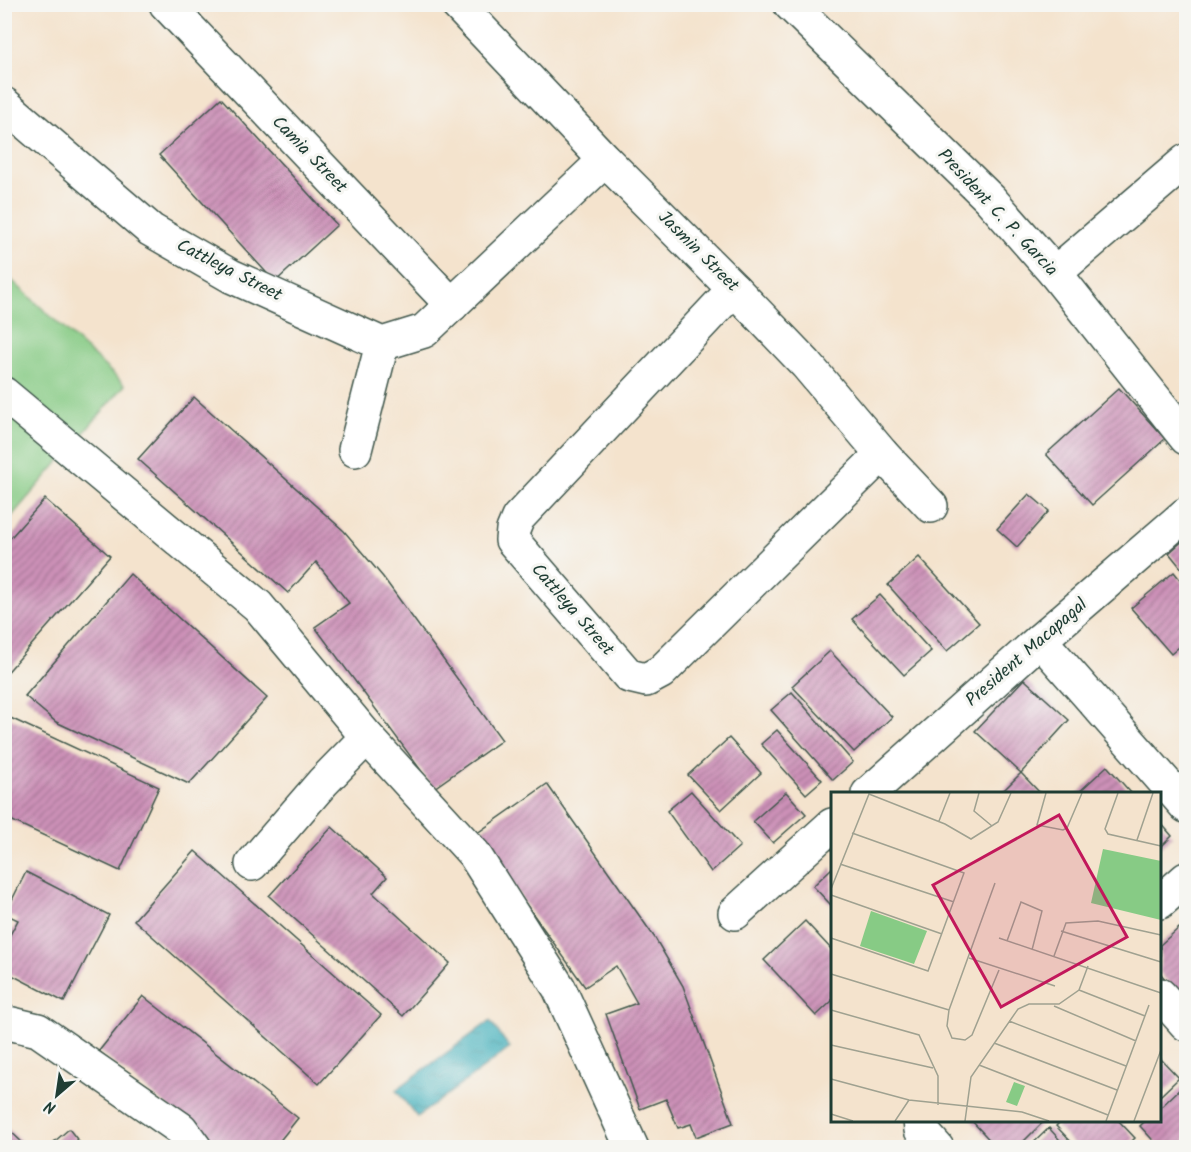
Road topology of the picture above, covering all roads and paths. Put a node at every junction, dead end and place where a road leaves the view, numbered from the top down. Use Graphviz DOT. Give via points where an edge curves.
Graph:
graph roads {
  1 [pos="166,4"];
  2 [pos="458,4"];
  3 [pos="790,4"];
  4 [pos="4,104"];
  5 [pos="605,160"];
  6 [pos="1186,161"];
  7 [pos="1055,273"];
  8 [pos="734,289"];
  9 [pos="452,305"];
  10 [pos="382,344"];
  11 [pos="6,400"];
  12 [pos="1186,438"];
  13 [pos="355,450"];
  14 [pos="882,454"];
  15 [pos="931,506"];
  16 [pos="1186,514"];
  17 [pos="1040,640"];
  18 [pos="367,737"];
  19 [pos="870,792"];
  20 [pos="1186,806"];
  21 [pos="831,826"];
  22 [pos="252,864"];
  23 [pos="1186,879"];
  24 [pos="1161,901"];
  25 [pos="735,913"];
  26 [pos="1161,996"];
  27 [pos="4,1022"];
  28 [pos="1186,1024"];
  29 [pos="195,1148"];
  30 [pos="632,1148"];
  1 -- 9 [label="street, Camia Street"];
  2 -- 5 [label="street, Jasmin Street"];
  3 -- 7 [label="street, President C. P. Garcia" via="990,200"];
  4 -- 10 [label="street, Cattleya Street" via="151,230 231,276"];
  5 -- 8 [label="street, Jasmin Street"];
  5 -- 9 [label="street"];
  6 -- 7 [label="street"];
  7 -- 12 [label="street, President C. P. Garcia"];
  8 -- 14 [label="street, Jasmin Street" via="806,364"];
  8 -- 14 [label="street, Cattleya Street" via="519,518 513,530 512,540 629,676 646,680 661,672"];
  9 -- 10 [label="street" via="424,331"];
  10 -- 13 [label="street"];
  11 -- 18 [label="street" via="120,489 258,606"];
  14 -- 15 [label="street, Jasmin Street"];
  16 -- 17 [label="street, President Macapagal"];
  17 -- 19 [label="street, President Macapagal"];
  17 -- 20 [label="street"];
  18 -- 22 [label="street"];
  18 -- 30 [label="street" via="474,854 559,988"];
  21 -- 25 [label="street"];
  23 -- 24 [label="street"];
  26 -- 28 [label="street"];
  27 -- 29 [label="street" via="38,1030 181,1129"];
}
